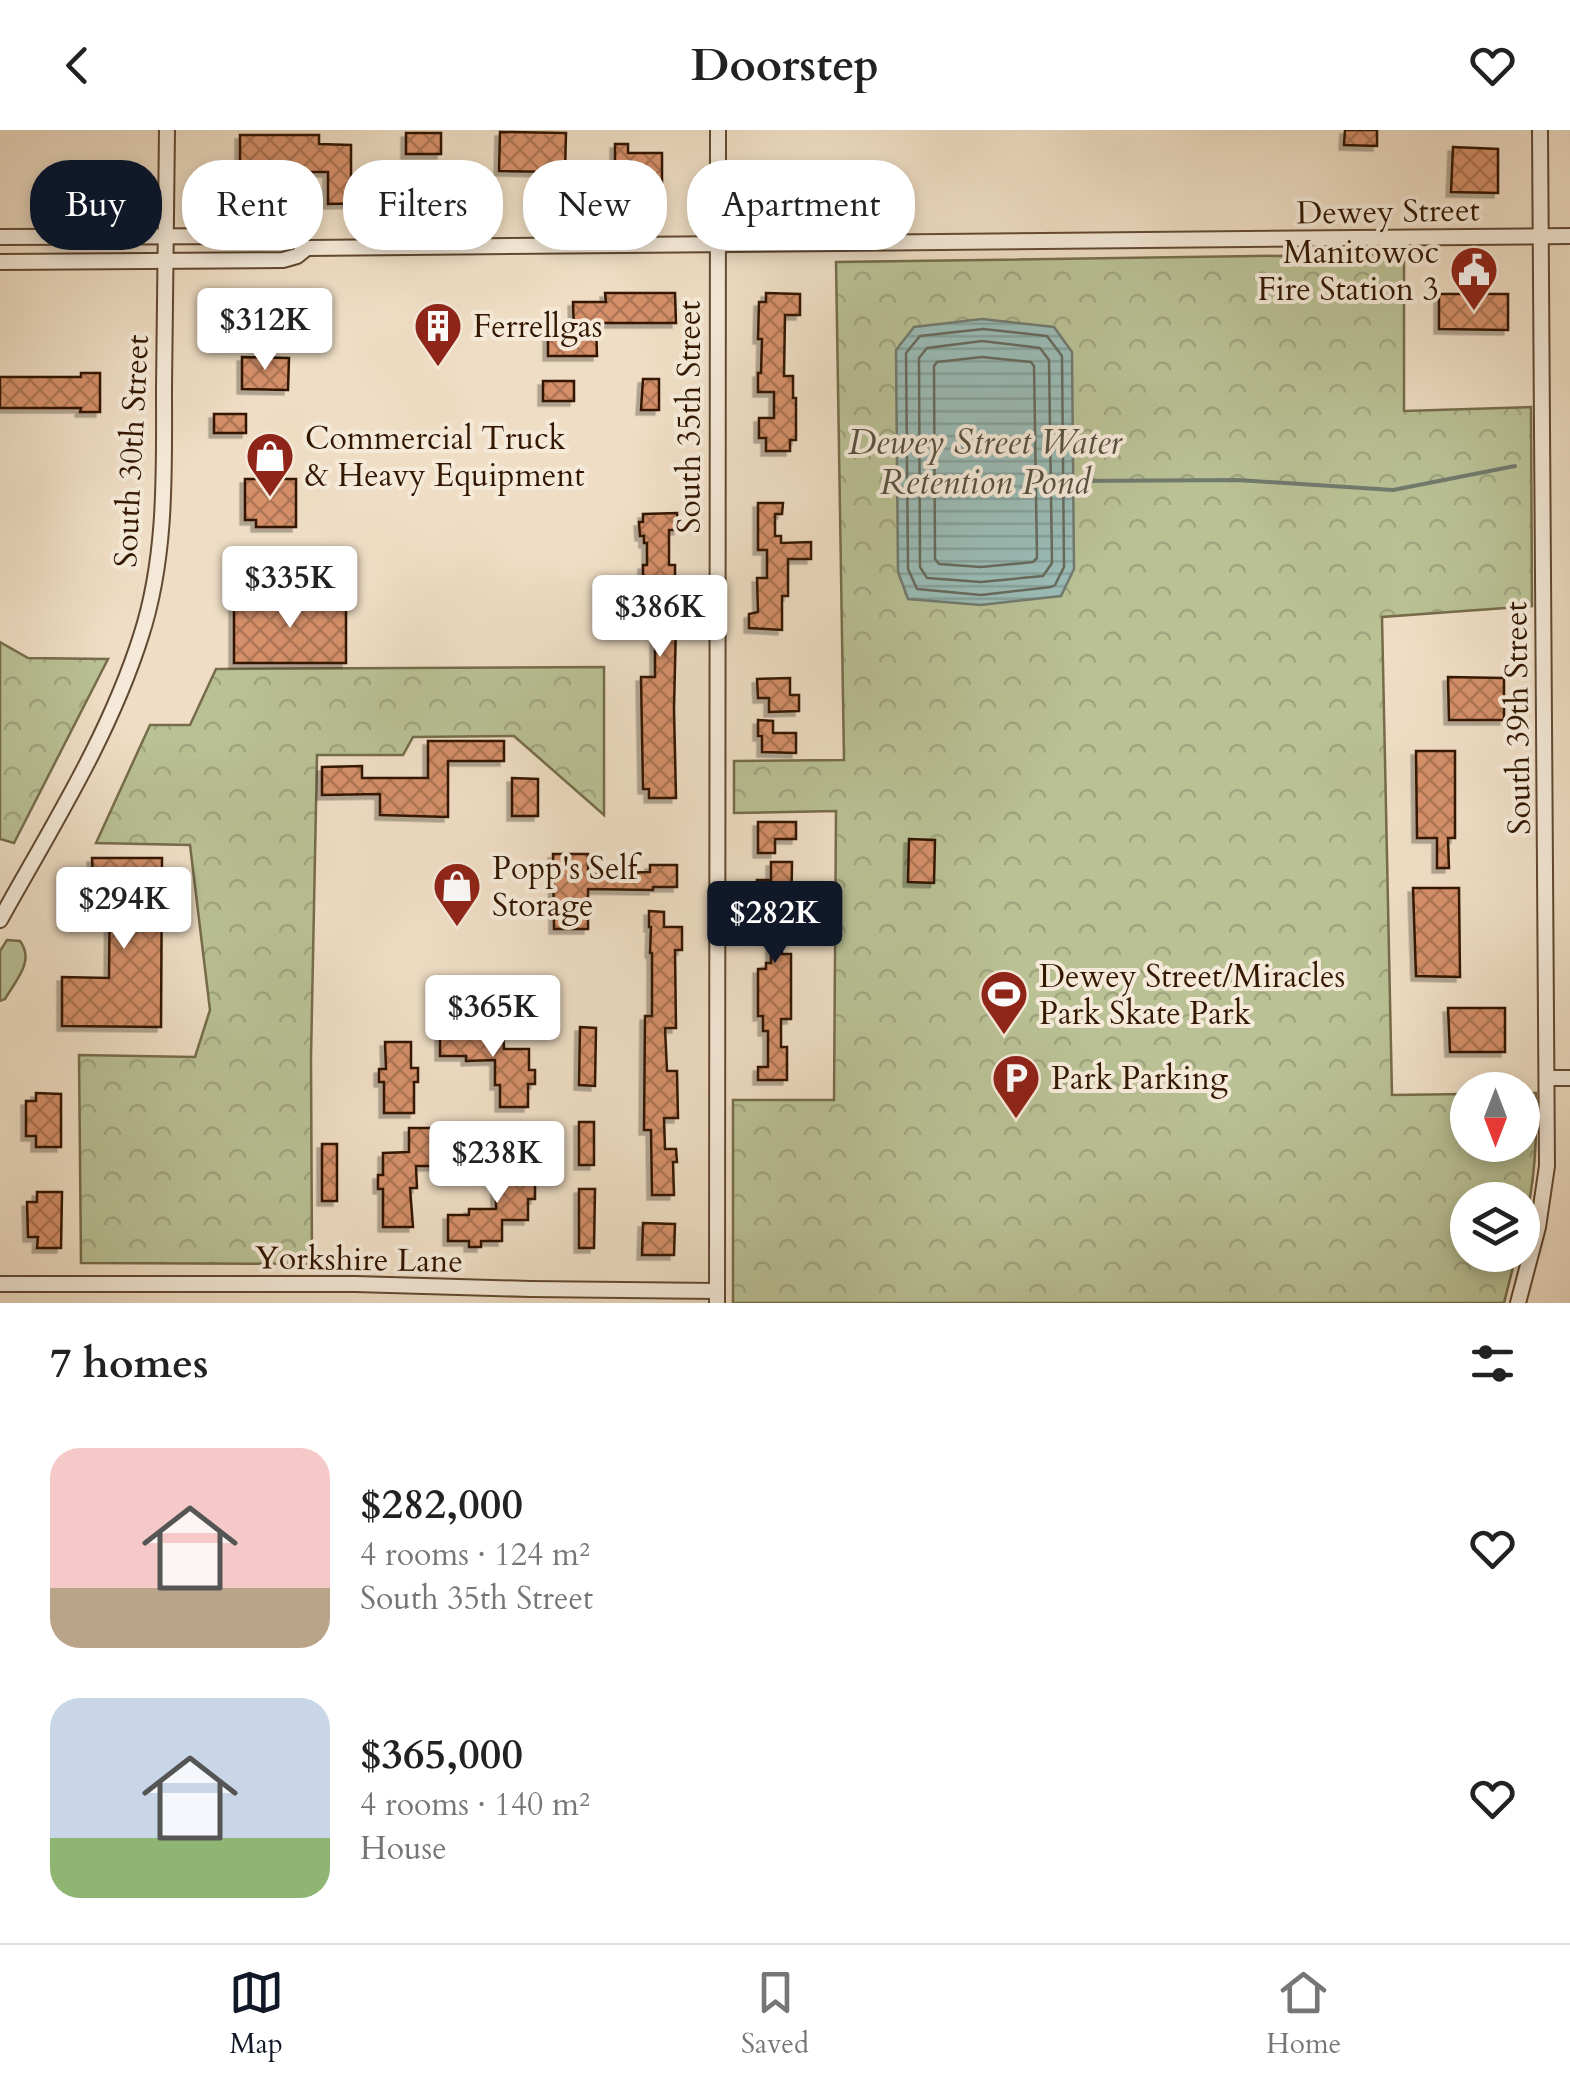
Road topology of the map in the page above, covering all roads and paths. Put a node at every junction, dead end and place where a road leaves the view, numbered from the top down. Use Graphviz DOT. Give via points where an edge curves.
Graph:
graph roads {
  1 [pos="167,130"];
  2 [pos="718,130"];
  3 [pos="1540,130"];
  4 [pos="717,160"];
  5 [pos="166,236"];
  6 [pos="182,236"];
  7 [pos="1570,236"];
  8 [pos="0,237"];
  9 [pos="1541,237"];
  10 [pos="915,242"];
  11 [pos="687,244"];
  12 [pos="323,248"];
  13 [pos="304,250"];
  14 [pos="716,250"];
  15 [pos="166,261"];
  16 [pos="0,262"];
  17 [pos="0,920"];
  18 [pos="1548,1078"];
  19 [pos="1570,1078"];
  20 [pos="0,1284"];
  21 [pos="717,1297"];
  22 [pos="1518,1303"];
  1 -- 5 [label="street, South 30th Street"];
  2 -- 4 [label="street, South 35th Street"];
  3 -- 9 [label="street, South 39th Street"];
  5 -- 6 [label="street, Dewey Street"];
  5 -- 8 [label="street, Dewey Street"];
  5 -- 15 [label="street, South 30th Street"];
  7 -- 9 [label="street, Dewey Street"];
  9 -- 10 [label="street, Dewey Street"];
  9 -- 18 [label="street, South 39th Street"];
  11 -- 12 [label="street, Dewey Street"];
  13 -- 15 [label="street, Dewey Street" via="283,260"];
  14 -- 21 [label="street, South 35th Street"];
  15 -- 16 [label="street, Dewey Street"];
  15 -- 17 [label="street, South 30th Street" via="163,508 143,632 98,741"];
  18 -- 19 [label="street"];
  18 -- 22 [label="street, South 39th Street" via="1547,1166"];
  20 -- 21 [label="street, Yorkshire Lane" via="355,1284"];
}
